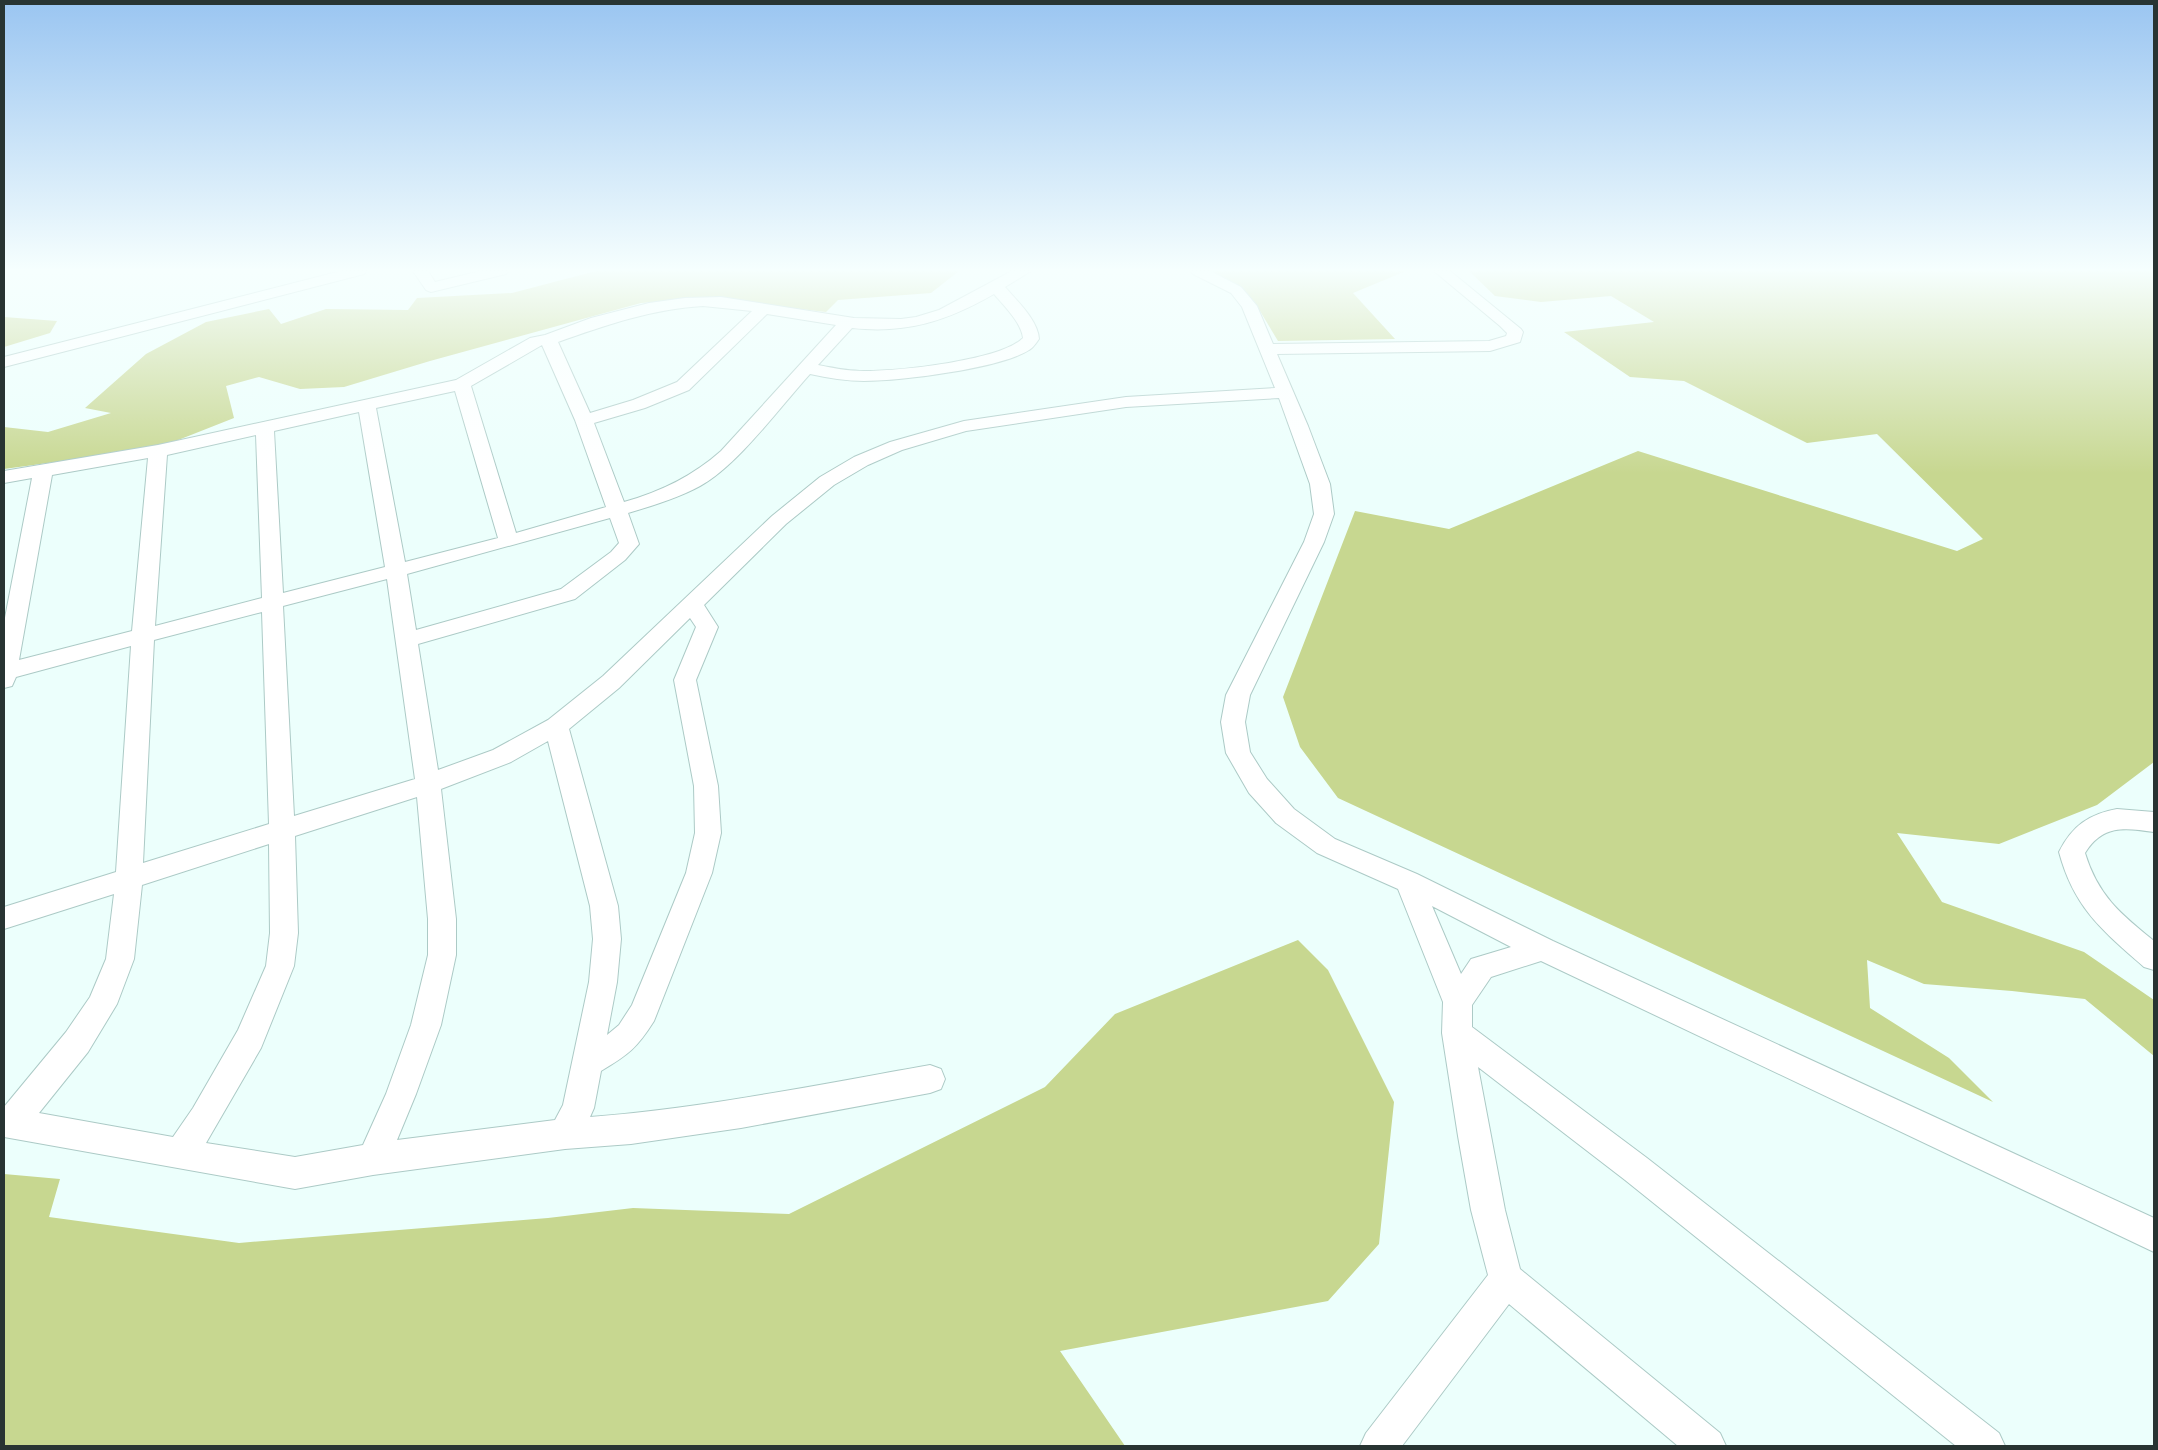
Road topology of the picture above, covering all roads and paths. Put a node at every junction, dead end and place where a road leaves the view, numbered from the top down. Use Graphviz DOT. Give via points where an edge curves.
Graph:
graph roads {
  1 [pos="86,339"];
  2 [pos="554,339"];
  3 [pos="732,339"];
  4 [pos="833,339"];
  5 [pos="1031,339"];
  6 [pos="1263,339"];
  7 [pos="1514,339"];
  8 [pos="549,341"];
  9 [pos="1268,348"];
  10 [pos="4,362"];
  11 [pos="807,368"];
  12 [pos="462,384"];
  13 [pos="1285,393"];
  14 [pos="367,405"];
  15 [pos="584,420"];
  16 [pos="265,428"];
  17 [pos="158,451"];
  18 [pos="43,471"];
  19 [pos="4,477"];
  20 [pos="616,510"];
  21 [pos="508,541"];
  22 [pos="396,570"];
  23 [pos="272,601"];
  24 [pos="693,605"];
  25 [pos="143,636"];
  26 [pos="407,640"];
  27 [pos="4,675"];
  28 [pos="556,726"];
  29 [pos="428,784"];
  30 [pos="2154,822"];
  31 [pos="282,830"];
  32 [pos="129,879"];
  33 [pos="1408,882"];
  34 [pos="4,918"];
  35 [pos="1543,949"];
  36 [pos="2154,958"];
  37 [pos="1458,1017"];
  38 [pos="586,1063"];
  39 [pos="930,1079"];
  40 [pos="8,1122"];
  41 [pos="565,1134"];
  42 [pos="180,1154"];
  43 [pos="373,1159"];
  44 [pos="2154,1235"];
  45 [pos="1506,1279"];
  46 [pos="1699,1443"];
  47 [pos="1379,1446"];
  48 [pos="1986,1446"];
  1 -- 10 [label="street"];
  2 -- 8 [label="street"];
  3 -- 15 [label="street" via="683,386 639,404"];
  4 -- 11 [label="street"];
  5 -- 11 [label="street" via="1026,346 997,358 894,375 852,376"];
  6 -- 9 [label="street"];
  7 -- 9 [label="street" via="1490,346"];
  8 -- 12 [label="street" via="536,341"];
  8 -- 15 [label="street"];
  9 -- 13 [label="street"];
  11 -- 20 [label="street" via="712,469 671,492"];
  12 -- 14 [label="street"];
  12 -- 21 [label="street"];
  13 -- 24 [label="street" via="1126,402 964,426 896,446 827,481 779,520"];
  13 -- 33 [label="street" via="1320,484 1324,514 1314,542 1238,695 1233,722 1238,753 1258,786 1285,816 1326,846"];
  14 -- 16 [label="street"];
  14 -- 22 [label="street"];
  15 -- 20 [label="street"];
  16 -- 17 [label="street"];
  16 -- 23 [label="street"];
  17 -- 18 [label="street"];
  17 -- 25 [label="street"];
  18 -- 19 [label="street"];
  18 -- 27 [label="street"];
  20 -- 21 [label="street"];
  20 -- 26 [label="street" via="629,544 568,594"];
  21 -- 22 [label="street"];
  22 -- 23 [label="street"];
  22 -- 26 [label="street"];
  23 -- 25 [label="street"];
  23 -- 31 [label="street"];
  24 -- 28 [label="street" via="611,682"];
  24 -- 38 [label="street" via="707,627 685,680 706,786 708,833 699,873 644,1012 630,1034 615,1047"];
  25 -- 27 [label="street"];
  25 -- 32 [label="street"];
  26 -- 29 [label="street"];
  28 -- 29 [label="street" via="502,756"];
  28 -- 38 [label="street" via="604,906 608,938 603,982"];
  29 -- 31 [label="street"];
  29 -- 43 [label="street" via="442,919 442,954 426,1025"];
  30 -- 36 [label="street" via="2112,819 2094,825 2080,838 2072,852 2079,876 2094,901 2119,929"];
  31 -- 32 [label="street"];
  31 -- 42 [label="street" via="284,933 280,966 250,1038"];
  32 -- 34 [label="street"];
  32 -- 40 [label="street" via="120,959 102,1004 77,1042"];
  33 -- 35 [label="street"];
  33 -- 37 [label="street"];
  35 -- 37 [label="street" via="1481,968"];
  35 -- 44 [label="street"];
  37 -- 45 [label="street" via="1474,1136"];
  37 -- 48 [label="street" via="1636,1169"];
  38 -- 41 [label="street" via="578,1108"];
  39 -- 41 [label="street" via="649,1127"];
  40 -- 42 [label="street"];
  41 -- 43 [label="street"];
  42 -- 43 [label="street" via="294,1173"];
  45 -- 46 [label="street"];
  45 -- 47 [label="street"];
}
